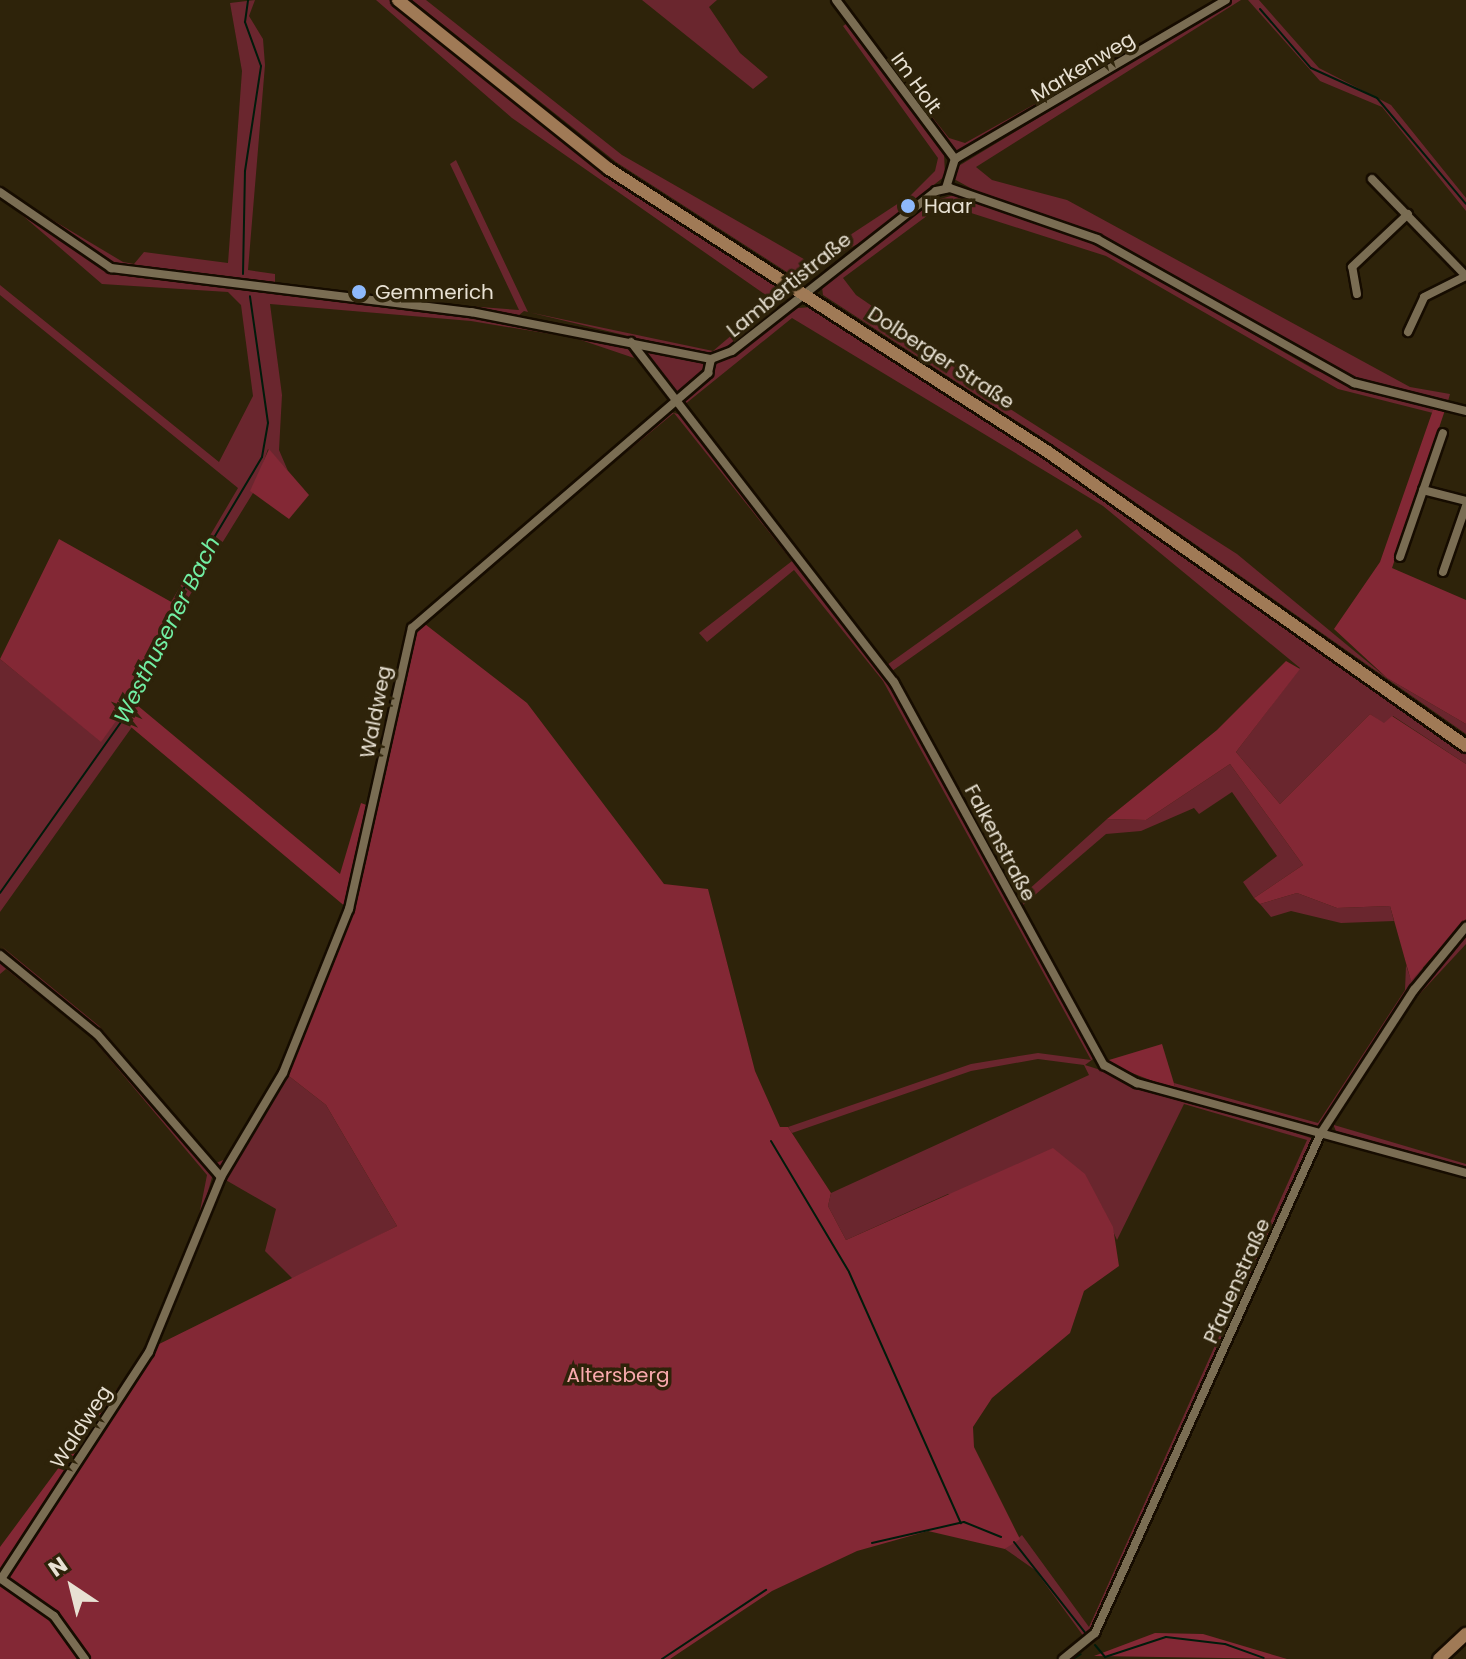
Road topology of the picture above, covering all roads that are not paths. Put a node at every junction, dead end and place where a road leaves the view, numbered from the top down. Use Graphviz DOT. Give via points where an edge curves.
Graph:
graph roads {
  1 [pos="398,0"];
  2 [pos="836,0"];
  3 [pos="1226,0"];
  4 [pos="955,159"];
  5 [pos="1372,179"];
  6 [pos="946,188"];
  7 [pos="0,192"];
  8 [pos="1408,214"];
  9 [pos="1466,276"];
  10 [pos="802,291"];
  11 [pos="1357,294"];
  12 [pos="1408,332"];
  13 [pos="631,342"];
  14 [pos="711,359"];
  15 [pos="674,403"];
  16 [pos="1466,411"];
  17 [pos="1443,433"];
  18 [pos="1423,490"];
  19 [pos="1466,504"];
  20 [pos="1400,557"];
  21 [pos="1443,572"];
  22 [pos="1466,746"];
  23 [pos="1466,927"];
  24 [pos="0,955"];
  25 [pos="1321,1133"];
  26 [pos="1466,1173"];
  27 [pos="221,1177"];
  28 [pos="1466,1634"];
  29 [pos="85,1659"];
  30 [pos="1063,1659"];
  31 [pos="1439,1659"];
  1 -- 10 [label="main road, Dolberger Straße" via="609,169"];
  2 -- 4 [label="street, Im Holt"];
  3 -- 4 [label="street, Markenweg"];
  4 -- 6 [label="street"];
  5 -- 8 [label="street"];
  6 -- 10 [label="street, Lambertistraße"];
  6 -- 16 [label="street" via="1097,239 1354,383"];
  7 -- 13 [label="street" via="111,268 471,312"];
  8 -- 9 [label="street"];
  8 -- 11 [label="street" via="1352,267"];
  9 -- 12 [label="street" via="1424,297"];
  10 -- 14 [label="street, Lambertistraße" via="732,351"];
  10 -- 22 [label="main road, Dolberger Straße" via="1085,477"];
  13 -- 14 [label="street"];
  13 -- 15 [label="street, Falkenstraße"];
  14 -- 15 [label="street, Waldweg" via="708,373"];
  15 -- 25 [label="street, Falkenstraße" via="894,682 1104,1065 1137,1083"];
  15 -- 27 [label="street, Waldweg" via="412,628 349,909 283,1073"];
  17 -- 18 [label="street"];
  18 -- 19 [label="street"];
  18 -- 20 [label="street"];
  19 -- 21 [label="street"];
  23 -- 25 [label="street, Pfauenstraße" via="1414,990"];
  24 -- 27 [label="street" via="97,1034"];
  25 -- 26 [label="street, Falkenstraße"];
  25 -- 30 [label="street, Pfauenstraße" via="1095,1633"];
  27 -- 29 [label="street, Waldweg" via="149,1352 1,1579 54,1616"];
  28 -- 31 [label="main road"];
}
